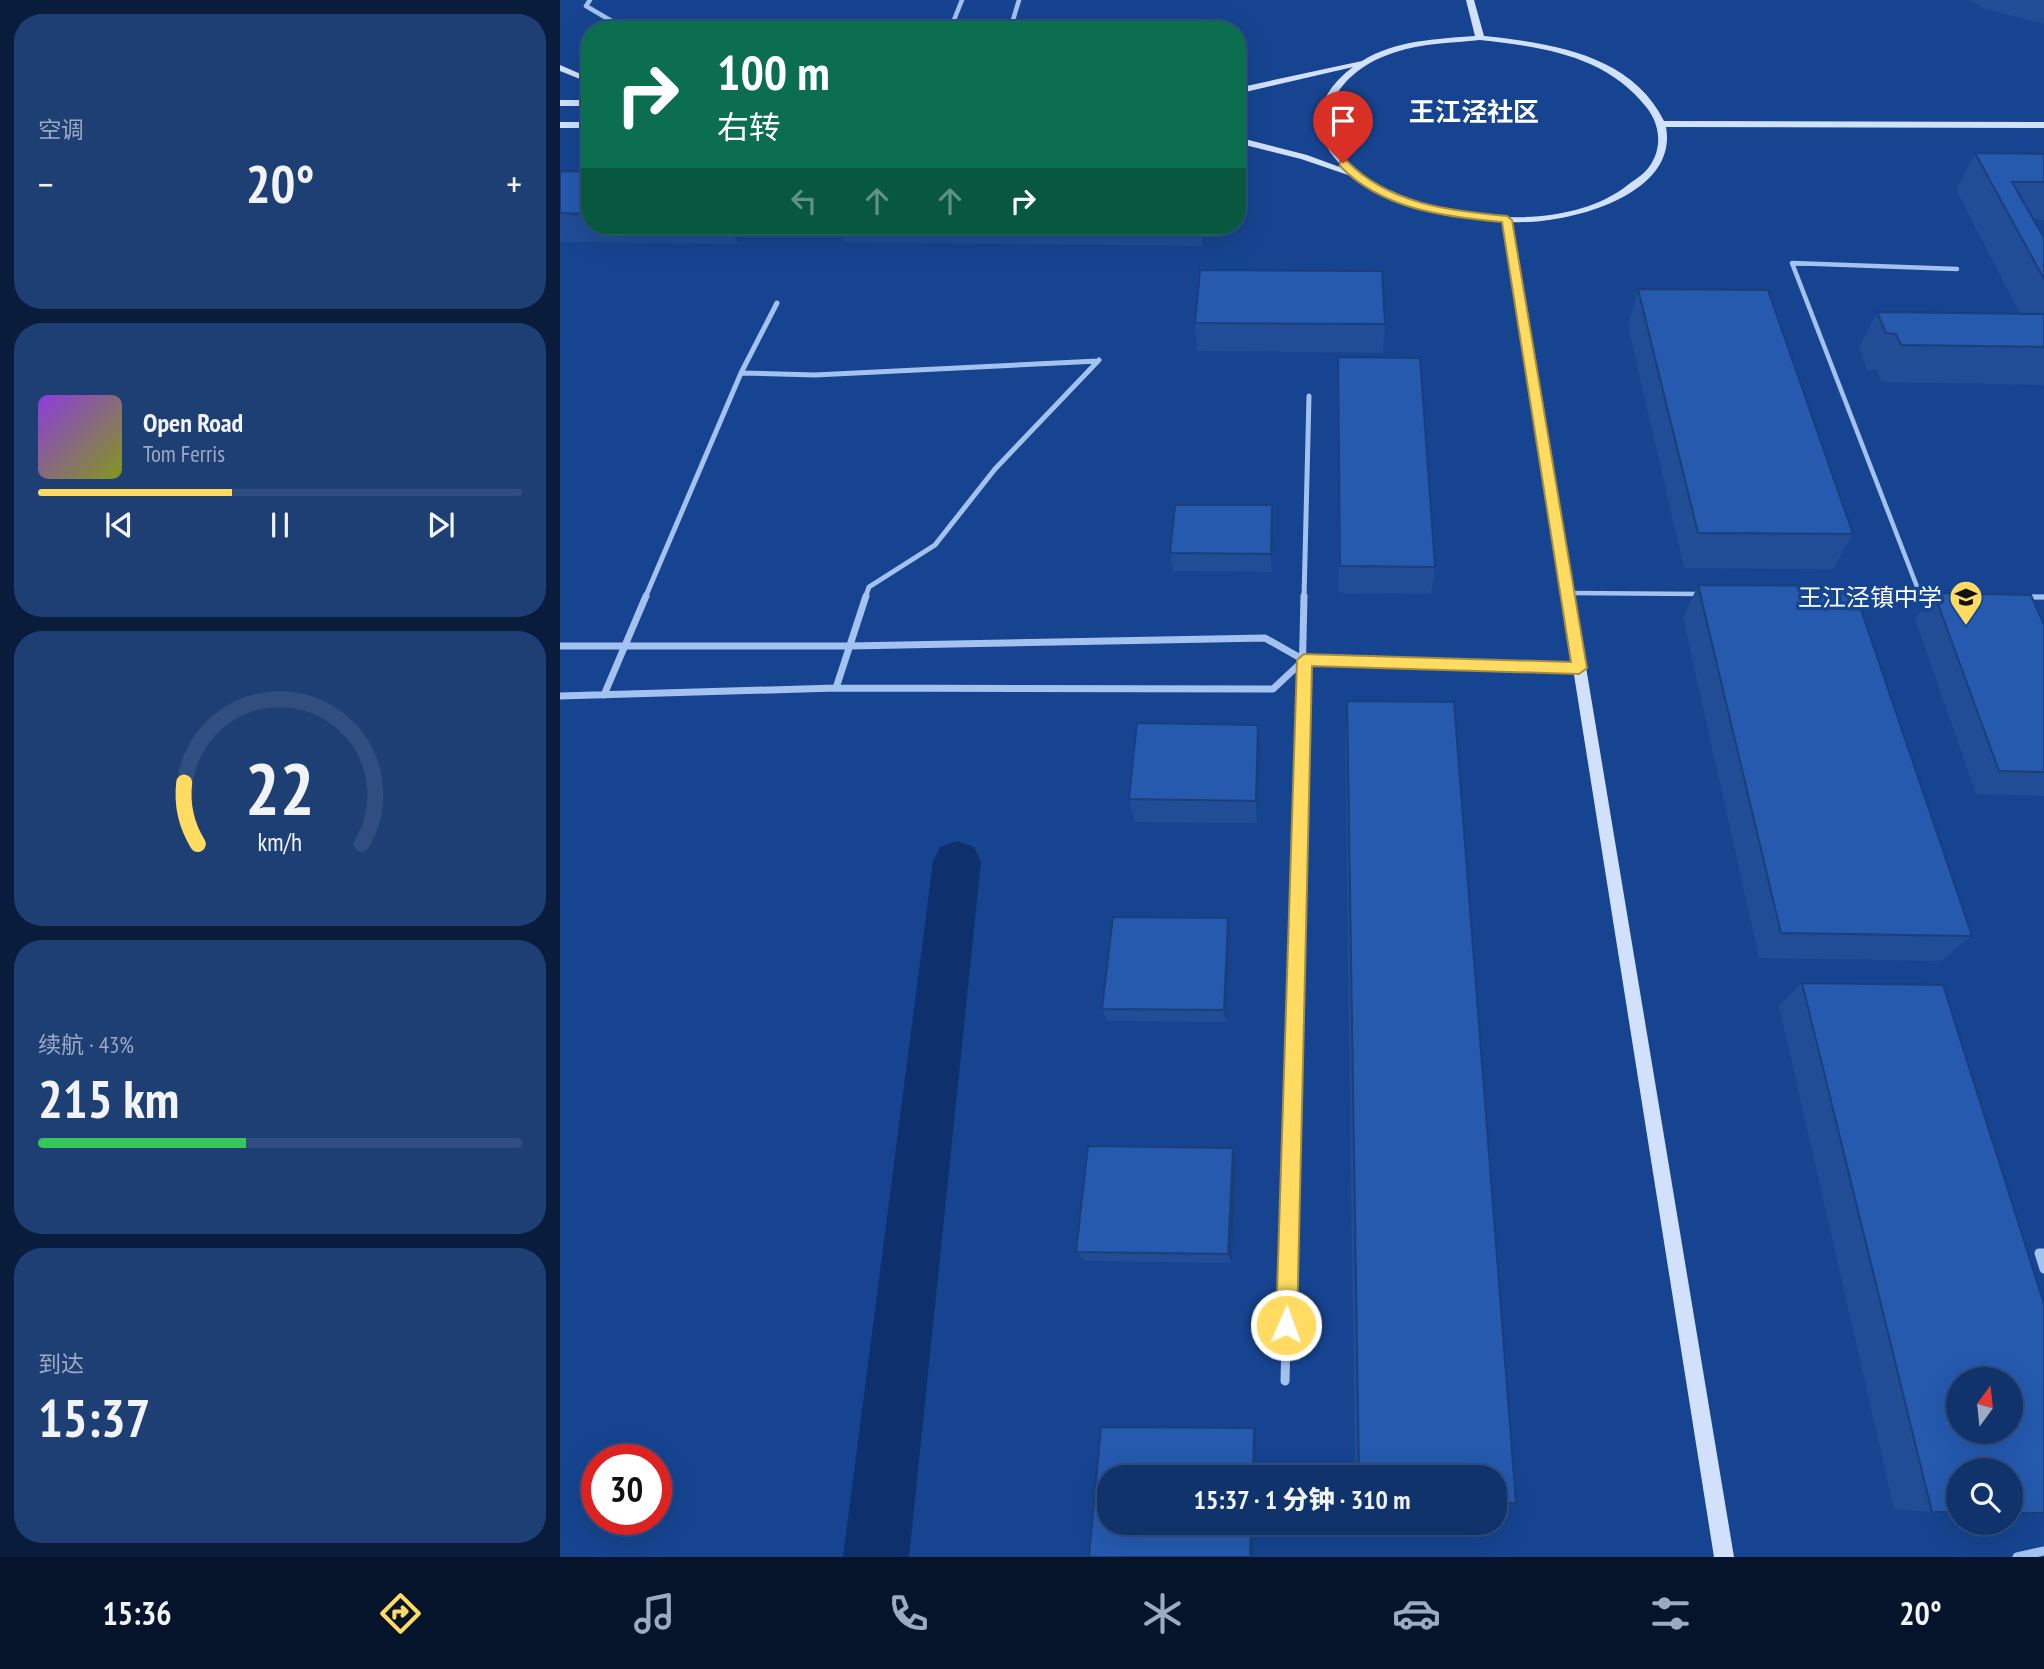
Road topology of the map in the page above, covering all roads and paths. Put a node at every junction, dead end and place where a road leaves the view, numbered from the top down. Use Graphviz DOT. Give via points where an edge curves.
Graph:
graph roads {
  1 [pos="590,0"];
  2 [pos="962,0"];
  3 [pos="1019,0"];
  4 [pos="1470,0"];
  5 [pos="612,21"];
  6 [pos="954,21"];
  7 [pos="1013,21"];
  8 [pos="1480,38"];
  9 [pos="1368,61"];
  10 [pos="560,68"];
  11 [pos="581,77"];
  12 [pos="1246,89"];
  13 [pos="560,103"];
  14 [pos="581,103"];
  15 [pos="1662,124"];
  16 [pos="581,125"];
  17 [pos="2044,125"];
  18 [pos="560,126"];
  19 [pos="1246,142"];
  20 [pos="1356,177"];
  21 [pos="1507,220"];
  22 [pos="1957,269"];
  23 [pos="778,303"];
  24 [pos="741,373"];
  25 [pos="1309,396"];
  26 [pos="1567,593"];
  27 [pos="1705,594"];
  28 [pos="1843,596"];
  29 [pos="1921,597"];
  30 [pos="1949,597"];
  31 [pos="2017,597"];
  32 [pos="2044,597"];
  33 [pos="560,646"];
  34 [pos="625,646"];
  35 [pos="850,646"];
  36 [pos="1304,660"];
  37 [pos="1579,668"];
  38 [pos="836,688"];
  39 [pos="604,695"];
  40 [pos="560,696"];
  41 [pos="2044,1253"];
  42 [pos="2044,1269"];
  43 [pos="1285,1381"];
  44 [pos="2044,1551"];
  45 [pos="1724,1557"];
  46 [pos="2017,1557"];
  1 -- 5 [label="street" via="586,6"];
  2 -- 6 [label="street"];
  3 -- 7 [label="street"];
  4 -- 8 [label="street"];
  8 -- 9 [label="street" via="1419,43"];
  8 -- 15 [label="street" via="1542,44 1598,62 1640,90"];
  9 -- 12 [label="street"];
  9 -- 20 [label="street" via="1333,88 1321,121 1330,150"];
  10 -- 11 [label="street"];
  13 -- 14 [label="street"];
  15 -- 17 [label="street"];
  15 -- 21 [label="street" via="1663,147 1652,170 1629,190 1596,206"];
  16 -- 18 [label="street"];
  19 -- 20 [label="street"];
  20 -- 21 [label="street" via="1397,199"];
  21 -- 26 [label="street"];
  22 -- 29 [label="lane" via="1793,263"];
  23 -- 24 [label="street"];
  24 -- 34 [label="street"];
  24 -- 35 [label="street" via="815,375 1099,360 995,469 935,545 869,587"];
  25 -- 36 [label="street"];
  26 -- 27 [label="lane"];
  26 -- 37 [label="street"];
  28 -- 29 [label="lane"];
  29 -- 30 [label="lane"];
  31 -- 32 [label="lane"];
  33 -- 34 [label="street"];
  34 -- 35 [label="street"];
  34 -- 39 [label="street"];
  35 -- 36 [label="street" via="1265,638"];
  35 -- 38 [label="street"];
  36 -- 37 [label="street"];
  36 -- 38 [label="street" via="1273,689"];
  36 -- 43 [label="street"];
  37 -- 45 [label="street"];
  38 -- 39 [label="street"];
  39 -- 40 [label="street"];
  41 -- 42 [label="street" via="2039,1254"];
  44 -- 46 [label="street"];
}
